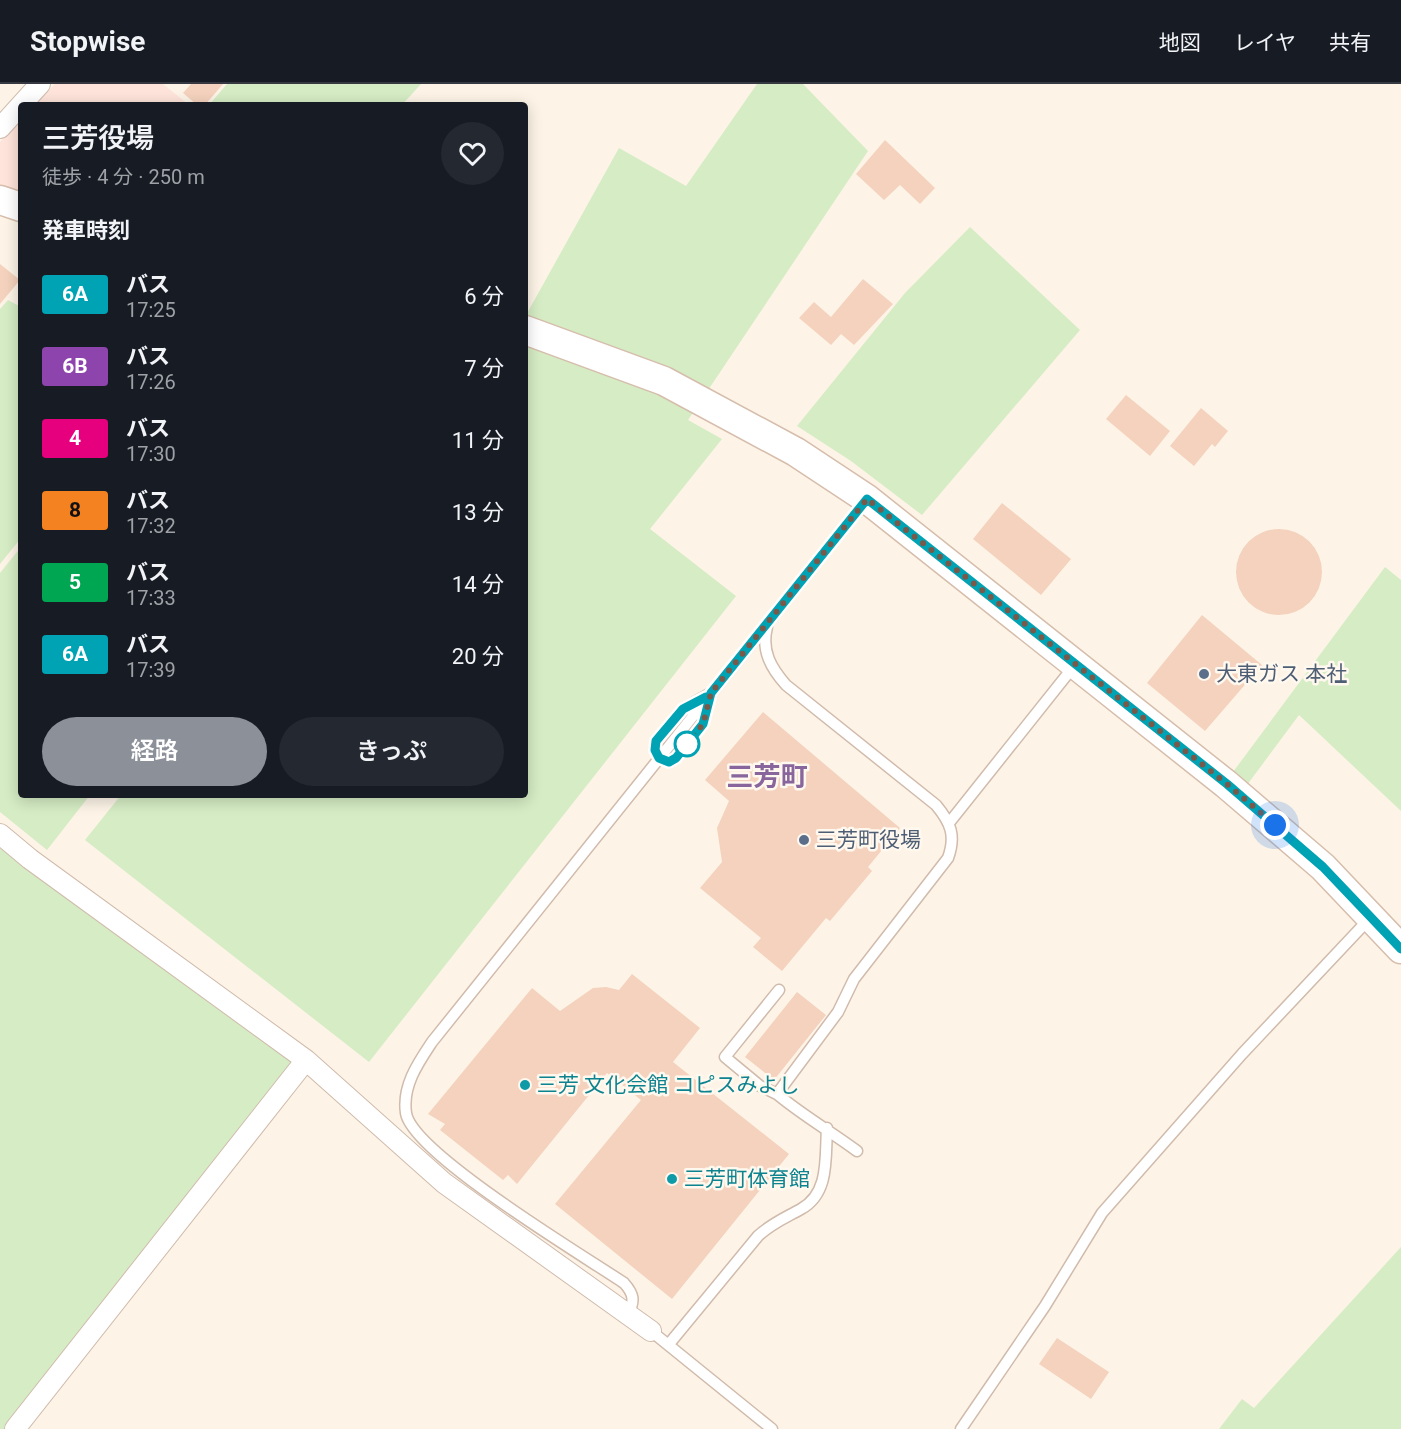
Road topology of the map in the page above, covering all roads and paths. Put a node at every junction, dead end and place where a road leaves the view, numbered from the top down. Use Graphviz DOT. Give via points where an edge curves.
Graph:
graph roads {
  1 [pos="40,84"];
  2 [pos="24,102"];
  3 [pos="18,108"];
  4 [pos="0,128"];
  5 [pos="0,200"];
  6 [pos="18,206"];
  7 [pos="528,331"];
  8 [pos="867,499"];
  9 [pos="769,621"];
  10 [pos="1075,664"];
  11 [pos="949,823"];
  12 [pos="0,834"];
  13 [pos="1371,917"];
  14 [pos="1401,949"];
  15 [pos="779,990"];
  16 [pos="306,1060"];
  17 [pos="777,1095"];
  18 [pos="827,1128"];
  19 [pos="857,1151"];
  20 [pos="628,1314"];
  21 [pos="651,1331"];
  22 [pos="669,1344"];
  23 [pos="15,1429"];
  24 [pos="772,1429"];
  25 [pos="961,1429"];
  1 -- 2 [label="street"];
  3 -- 4 [label="street"];
  5 -- 6 [label="street"];
  7 -- 8 [label="street" via="664,381 796,452"];
  8 -- 9 [label="lane"];
  8 -- 10 [label="street"];
  9 -- 11 [label="lane" via="765,648 775,673 918,788"];
  9 -- 20 [label="lane" via="432,1042 415,1067 407,1091 406,1113 411,1129 495,1197 624,1283 633,1299"];
  10 -- 11 [label="lane"];
  10 -- 13 [label="street" via="1227,784 1323,867"];
  11 -- 17 [label="lane" via="954,842 948,858 854,979 838,1012"];
  12 -- 16 [label="street"];
  13 -- 14 [label="street"];
  13 -- 25 [label="lane" via="1242,1054 1102,1213 1045,1306"];
  15 -- 17 [label="lane" via="725,1057"];
  16 -- 20 [label="street" via="444,1183"];
  16 -- 23 [label="street"];
  17 -- 18 [label="lane"];
  18 -- 19 [label="lane"];
  18 -- 22 [label="lane" via="823,1184 818,1194 811,1203 772,1222 758,1236"];
  20 -- 21 [label="street"];
  21 -- 22 [label="lane"];
  22 -- 24 [label="lane"];
}
